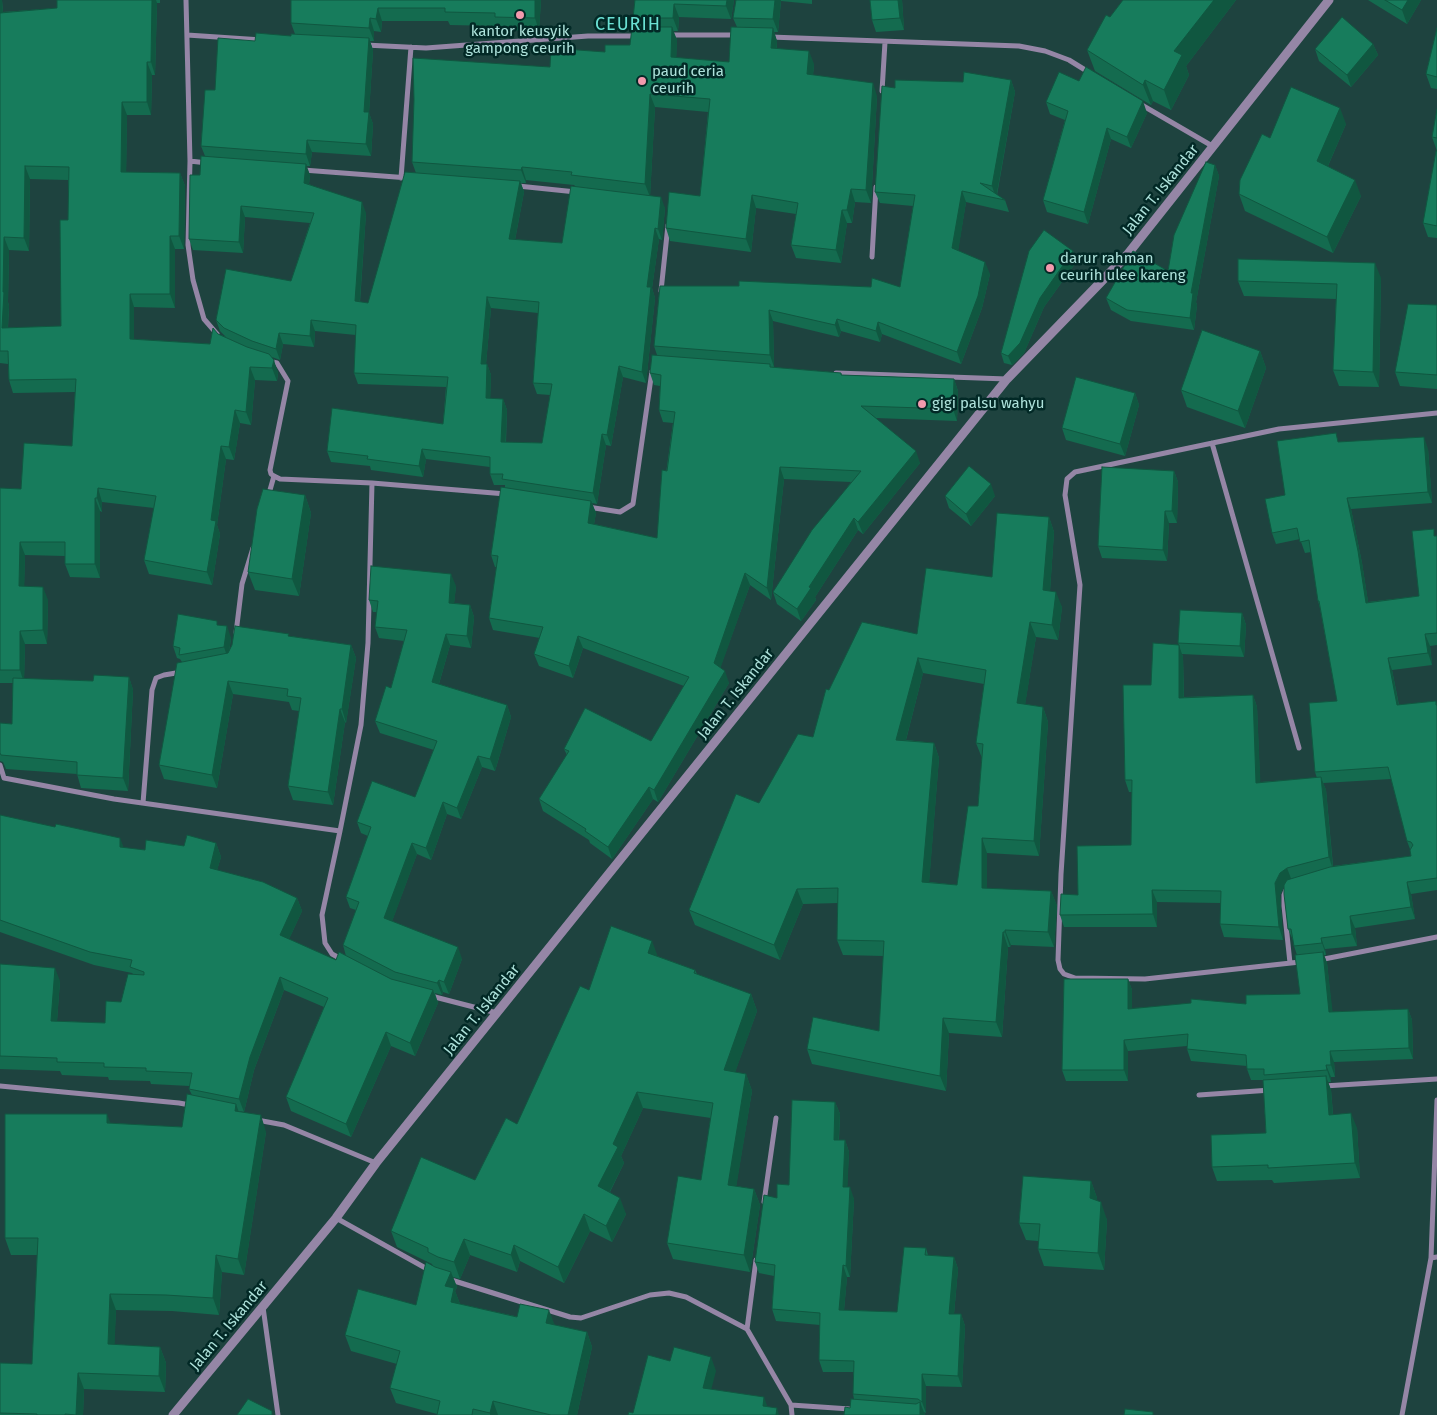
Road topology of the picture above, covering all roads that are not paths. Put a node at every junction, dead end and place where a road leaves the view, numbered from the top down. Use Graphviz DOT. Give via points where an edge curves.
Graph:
graph roads {
  1 [pos="186,0"];
  2 [pos="1329,0"];
  3 [pos="734,26"];
  4 [pos="188,35"];
  5 [pos="733,35"];
  6 [pos="646,36"];
  7 [pos="666,36"];
  8 [pos="743,36"];
  9 [pos="762,36"];
  10 [pos="271,40"];
  11 [pos="885,42"];
  12 [pos="361,45"];
  13 [pos="411,47"];
  14 [pos="1095,76"];
  15 [pos="882,100"];
  16 [pos="1137,102"];
  17 [pos="1214,146"];
  18 [pos="190,162"];
  19 [pos="210,163"];
  20 [pos="296,170"];
  21 [pos="401,178"];
  22 [pos="411,178"];
  23 [pos="877,179"];
  24 [pos="507,186"];
  25 [pos="582,193"];
  26 [pos="668,220"];
  27 [pos="872,257"];
  28 [pos="660,296"];
  29 [pos="220,337"];
  30 [pos="262,358"];
  31 [pos="653,362"];
  32 [pos="832,373"];
  33 [pos="1008,379"];
  34 [pos="1437,413"];
  35 [pos="1212,444"];
  36 [pos="274,476"];
  37 [pos="372,483"];
  38 [pos="508,495"];
  39 [pos="266,504"];
  40 [pos="582,506"];
  41 [pos="255,539"];
  42 [pos="235,640"];
  43 [pos="191,671"];
  44 [pos="1299,748"];
  45 [pos="0,764"];
  46 [pos="143,802"];
  47 [pos="340,831"];
  48 [pos="1293,885"];
  49 [pos="1437,937"];
  50 [pos="348,962"];
  51 [pos="1290,963"];
  52 [pos="425,995"];
  53 [pos="497,1014"];
  54 [pos="1437,1079"];
  55 [pos="0,1086"];
  56 [pos="1318,1087"];
  57 [pos="1278,1089"];
  58 [pos="1199,1095"];
  59 [pos="1437,1100"];
  60 [pos="198,1107"];
  61 [pos="776,1118"];
  62 [pos="255,1119"];
  63 [pos="376,1163"];
  64 [pos="764,1204"];
  65 [pos="336,1218"];
  66 [pos="758,1252"];
  67 [pos="1434,1258"];
  68 [pos="434,1273"];
  69 [pos="442,1278"];
  70 [pos="263,1307"];
  71 [pos="747,1328"];
  72 [pos="791,1405"];
  73 [pos="857,1410"];
  74 [pos="174,1415"];
  75 [pos="278,1415"];
  76 [pos="792,1415"];
  77 [pos="1402,1415"];
  1 -- 4 [label="street"];
  2 -- 17 [label="street, Jalan T. Iskandar"];
  3 -- 5 [label="street"];
  4 -- 10 [label="street"];
  4 -- 18 [label="street"];
  5 -- 7 [label="street"];
  5 -- 8 [label="street"];
  6 -- 13 [label="street" via="588,36"];
  9 -- 11 [label="street"];
  11 -- 14 [label="street" via="1018,46 1070,60"];
  11 -- 15 [label="street"];
  12 -- 13 [label="street"];
  13 -- 21 [label="street"];
  16 -- 17 [label="street"];
  17 -- 33 [label="street, Jalan T. Iskandar" via="1127,255"];
  18 -- 19 [label="street"];
  18 -- 29 [label="street" via="188,245 193,280 204,320"];
  20 -- 21 [label="street"];
  21 -- 22 [label="street"];
  23 -- 27 [label="street"];
  24 -- 25 [label="street"];
  26 -- 28 [label="street"];
  30 -- 36 [label="street" via="277,364 288,381 270,470"];
  31 -- 40 [label="street" via="633,504 620,512"];
  32 -- 33 [label="street"];
  33 -- 53 [label="street, Jalan T. Iskandar"];
  34 -- 35 [label="street" via="1279,429"];
  35 -- 44 [label="street"];
  35 -- 51 [label="street" via="1075,472 1067,479 1065,495 1080,585 1058,960 1064,974 1092,979 1145,979"];
  36 -- 37 [label="street" via="280,480"];
  36 -- 39 [label="street"];
  37 -- 38 [label="street"];
  37 -- 47 [label="street" via="368,643 361,725"];
  41 -- 42 [label="street" via="242,584"];
  43 -- 46 [label="street" via="156,678 152,690"];
  45 -- 46 [label="street" via="4,778"];
  46 -- 47 [label="street"];
  47 -- 50 [label="street" via="322,915 325,942 332,954"];
  48 -- 51 [label="street" via="1284,895"];
  49 -- 51 [label="street" via="1327,959"];
  52 -- 53 [label="street"];
  53 -- 63 [label="street, Jalan T. Iskandar"];
  54 -- 56 [label="street"];
  55 -- 60 [label="street"];
  57 -- 58 [label="street"];
  59 -- 67 [label="street"];
  61 -- 64 [label="street"];
  62 -- 63 [label="street" via="284,1125"];
  63 -- 65 [label="street, Jalan T. Iskandar"];
  65 -- 68 [label="street"];
  65 -- 70 [label="street, Jalan T. Iskandar"];
  66 -- 71 [label="street"];
  67 -- 77 [label="street"];
  69 -- 71 [label="street" via="581,1318 669,1293 686,1297"];
  70 -- 74 [label="street, Jalan T. Iskandar"];
  70 -- 75 [label="street"];
  71 -- 72 [label="street"];
  72 -- 73 [label="street"];
  72 -- 76 [label="street"];
}
